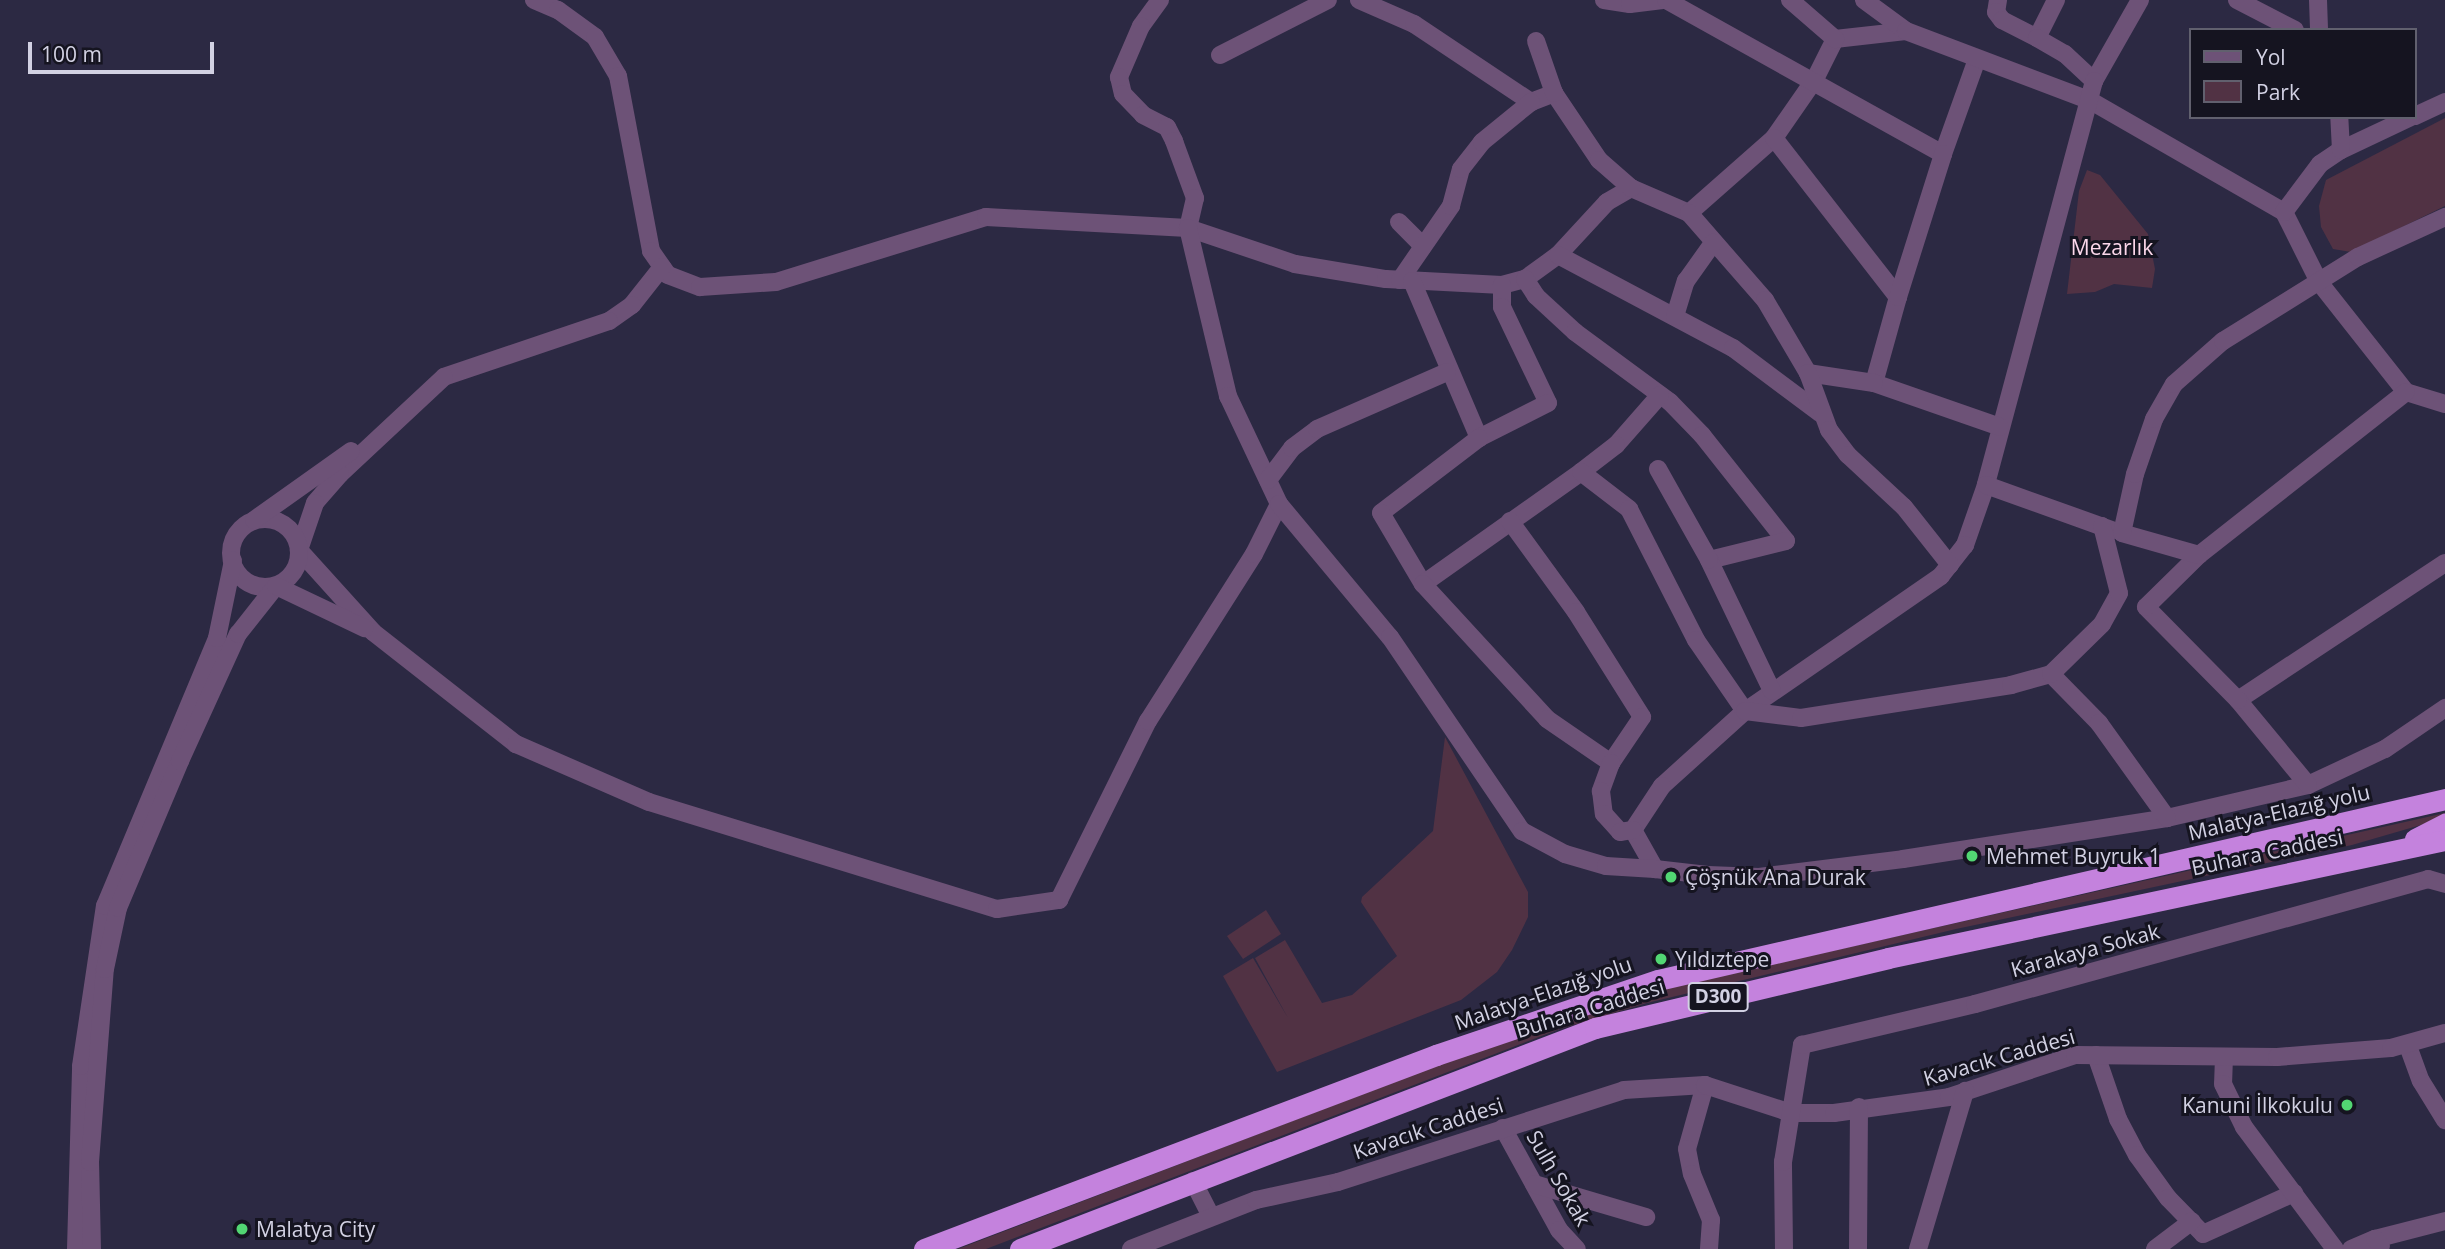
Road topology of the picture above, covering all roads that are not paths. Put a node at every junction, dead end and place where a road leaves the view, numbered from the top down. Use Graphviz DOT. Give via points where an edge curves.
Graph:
graph roads {
  1 [pos="534,0"];
  2 [pos="1160,0"];
  3 [pos="1328,0"];
  4 [pos="1359,0"];
  5 [pos="1604,0"];
  6 [pos="1665,0"];
  7 [pos="1790,0"];
  8 [pos="1864,0"];
  9 [pos="1998,0"];
  10 [pos="2056,0"];
  11 [pos="2140,0"];
  12 [pos="2237,0"];
  13 [pos="2318,0"];
  14 [pos="2291,28"];
  15 [pos="2319,28"];
  16 [pos="1906,31"];
  17 [pos="2036,38"];
  18 [pos="1835,39"];
  19 [pos="1536,41"];
  20 [pos="1220,55"];
  21 [pos="1977,60"];
  22 [pos="1815,79"];
  23 [pos="2094,81"];
  24 [pos="1554,93"];
  25 [pos="2091,101"];
  26 [pos="1531,102"];
  27 [pos="2445,102"];
  28 [pos="2417,114"];
  29 [pos="2339,119"];
  30 [pos="2407,119"];
  31 [pos="1774,138"];
  32 [pos="2341,150"];
  33 [pos="1943,154"];
  34 [pos="1632,188"];
  35 [pos="2284,212"];
  36 [pos="1689,213"];
  37 [pos="2445,217"];
  38 [pos="1399,222"];
  39 [pos="1188,228"];
  40 [pos="1713,243"];
  41 [pos="1423,246"];
  42 [pos="1558,255"];
  43 [pos="662,267"];
  44 [pos="1525,279"];
  45 [pos="1406,280"];
  46 [pos="2319,282"];
  47 [pos="1502,285"];
  48 [pos="1898,298"];
  49 [pos="1675,316"];
  50 [pos="1447,372"];
  51 [pos="1808,373"];
  52 [pos="1874,383"];
  53 [pos="2406,392"];
  54 [pos="1660,395"];
  55 [pos="2445,404"];
  56 [pos="413,406"];
  57 [pos="1821,413"];
  58 [pos="2000,427"];
  59 [pos="1479,438"];
  60 [pos="1658,469"];
  61 [pos="1581,472"];
  62 [pos="1268,480"];
  63 [pos="1986,485"];
  64 [pos="1279,504"];
  65 [pos="1510,521"];
  66 [pos="249,524"];
  67 [pos="2102,526"];
  68 [pos="2122,533"];
  69 [pos="299,550"];
  70 [pos="2199,555"];
  71 [pos="1709,560"];
  72 [pos="233,561"];
  73 [pos="2445,563"];
  74 [pos="1950,565"];
  75 [pos="1423,584"];
  76 [pos="276,586"];
  77 [pos="2119,593"];
  78 [pos="2146,607"];
  79 [pos="373,632"];
  80 [pos="2051,674"];
  81 [pos="1772,691"];
  82 [pos="2238,700"];
  83 [pos="2445,708"];
  84 [pos="1745,711"];
  85 [pos="1611,763"];
  86 [pos="2308,785"];
  87 [pos="2445,799"];
  88 [pos="2167,818"];
  89 [pos="2445,824"];
  90 [pos="1633,830"];
  91 [pos="2445,840"];
  92 [pos="2395,850"];
  93 [pos="1655,869"];
  94 [pos="2445,883"];
  95 [pos="2445,1032"];
  96 [pos="2408,1046"];
  97 [pos="2096,1055"];
  98 [pos="2224,1057"];
  99 [pos="1705,1085"];
  100 [pos="1965,1091"];
  101 [pos="1859,1107"];
  102 [pos="1791,1112"];
  103 [pos="2445,1120"];
  104 [pos="1503,1128"];
  105 [pos="1193,1181"];
  106 [pos="1534,1184"];
  107 [pos="2294,1193"];
  108 [pos="1210,1215"];
  109 [pos="1646,1217"];
  110 [pos="2192,1221"];
  111 [pos="2445,1221"];
  112 [pos="2379,1244"];
  113 [pos="1571,1246"];
  114 [pos="2165,1246"];
  115 [pos="76,1249"];
  116 [pos="92,1249"];
  117 [pos="924,1249"];
  118 [pos="1020,1249"];
  119 [pos="1131,1249"];
  120 [pos="1709,1249"];
  121 [pos="1784,1249"];
  122 [pos="1858,1249"];
  123 [pos="1918,1249"];
  124 [pos="2335,1249"];
  125 [pos="2351,1249"];
  1 -- 43 [label="street" via="558,10 595,37 618,76 651,251"];
  2 -- 39 [label="street" via="1141,26 1119,77 1123,94 1143,115 1167,127 1174,141 1195,198"];
  3 -- 20 [label="street"];
  4 -- 26 [label="street" via="1447,43"];
  5 -- 6 [label="street" via="1630,4"];
  6 -- 22 [label="street"];
  7 -- 18 [label="street"];
  8 -- 16 [label="street"];
  9 -- 17 [label="street" via="1996,12 2001,20"];
  10 -- 17 [label="street"];
  11 -- 23 [label="street"];
  12 -- 14 [label="street"];
  13 -- 15 [label="street"];
  16 -- 18 [label="street"];
  16 -- 21 [label="street"];
  17 -- 23 [label="street" via="2065,54"];
  18 -- 22 [label="street"];
  19 -- 24 [label="street"];
  21 -- 25 [label="street"];
  21 -- 33 [label="street"];
  22 -- 31 [label="street"];
  22 -- 33 [label="street"];
  23 -- 25 [label="street"];
  24 -- 26 [label="street"];
  24 -- 34 [label="street" via="1598,160"];
  25 -- 35 [label="street"];
  25 -- 58 [label="street"];
  26 -- 41 [label="street" via="1482,142 1461,169 1451,206"];
  27 -- 28 [label="street"];
  29 -- 32 [label="street"];
  30 -- 32 [label="street"];
  31 -- 36 [label="street"];
  31 -- 48 [label="street"];
  32 -- 35 [label="street" via="2320,163"];
  33 -- 48 [label="street"];
  34 -- 36 [label="street"];
  34 -- 42 [label="street" via="1607,202"];
  35 -- 46 [label="street"];
  36 -- 40 [label="street"];
  37 -- 46 [label="street" via="2378,246"];
  38 -- 41 [label="street"];
  39 -- 43 [label="street" via="986,217 776,282 700,287 668,275"];
  39 -- 45 [label="street" via="1295,264"];
  39 -- 62 [label="street" via="1228,396"];
  40 -- 49 [label="street" via="1686,281"];
  40 -- 51 [label="street" via="1765,300"];
  41 -- 45 [label="street"];
  42 -- 44 [label="street"];
  42 -- 49 [label="street"];
  43 -- 56 [label="street" via="632,305 609,321 444,377"];
  44 -- 47 [label="street"];
  44 -- 54 [label="street" via="1575,332"];
  45 -- 47 [label="street"];
  45 -- 50 [label="street"];
  46 -- 53 [label="street"];
  46 -- 68 [label="street" via="2223,341 2174,383 2154,419"];
  47 -- 59 [label="street" via="1502,307 1548,403"];
  48 -- 52 [label="street"];
  49 -- 57 [label="street" via="1733,348"];
  50 -- 59 [label="street"];
  50 -- 62 [label="street" via="1317,429 1292,448"];
  51 -- 52 [label="street"];
  51 -- 57 [label="street"];
  52 -- 58 [label="street"];
  53 -- 55 [label="street"];
  53 -- 70 [label="street"];
  54 -- 61 [label="street" via="1616,445"];
  54 -- 71 [label="street" via="1702,435 1786,541"];
  56 -- 66 [label="street"];
  56 -- 69 [label="street" via="315,503"];
  57 -- 74 [label="street" via="1848,455 1904,507"];
  58 -- 63 [label="street"];
  59 -- 75 [label="street" via="1381,513"];
  60 -- 71 [label="street"];
  61 -- 65 [label="street"];
  61 -- 84 [label="street" via="1629,509 1696,640"];
  62 -- 64 [label="street"];
  63 -- 67 [label="street"];
  63 -- 74 [label="street" via="1965,545"];
  64 -- 79 [label="street" via="1254,554 1148,721 1059,900 997,909 649,802 516,744"];
  64 -- 93 [label="street" via="1390,638 1522,831 1565,854 1606,866"];
  65 -- 75 [label="street"];
  65 -- 85 [label="street" via="1576,612 1642,717"];
  66 -- 69 [label="street" via="281,523 290,530"];
  66 -- 72 [label="street" via="234,540"];
  67 -- 68 [label="street"];
  67 -- 77 [label="street"];
  68 -- 70 [label="street"];
  69 -- 76 [label="street" via="293,572"];
  69 -- 79 [label="street"];
  70 -- 78 [label="street"];
  71 -- 81 [label="street"];
  72 -- 76 [label="street" via="253,585"];
  72 -- 115 [label="street" via="216,638 105,906 81,1066"];
  73 -- 82 [label="street"];
  74 -- 81 [label="street" via="1889,613"];
  75 -- 85 [label="street" via="1547,719"];
  76 -- 79 [label="street"];
  76 -- 116 [label="street" via="238,634 221,667 118,908 105,968 95,1065"];
  77 -- 78 [label="street"];
  77 -- 80 [label="street" via="2102,624"];
  78 -- 82 [label="street"];
  80 -- 84 [label="street" via="2011,685 1801,718"];
  80 -- 88 [label="street" via="2099,723"];
  81 -- 84 [label="street"];
  82 -- 86 [label="street"];
  83 -- 86 [label="street" via="2385,749"];
  84 -- 90 [label="street" via="1662,786"];
  85 -- 90 [label="street" via="1601,792 1604,814 1620,832"];
  86 -- 88 [label="street"];
  87 -- 117 [label="highway, Malatya-Elazığ yolu / D300" via="1658,980 1436,1055"];
  88 -- 93 [label="street" via="1759,877"];
  89 -- 92 [label="highway"];
  90 -- 93 [label="street"];
  91 -- 92 [label="highway, Buhara Caddesi / D300"];
  92 -- 105 [label="highway, Buhara Caddesi / D300" via="1888,958 1595,1028"];
  94 -- 102 [label="street, Karakaya Sokak" via="2428,879 1975,1004 1802,1045"];
  95 -- 96 [label="street, Kavacık Caddesi"];
  96 -- 98 [label="street, Kavacık Caddesi"];
  96 -- 103 [label="street" via="2421,1081"];
  97 -- 98 [label="street, Kavacık Caddesi"];
  97 -- 100 [label="street, Kavacık Caddesi" via="2055,1060"];
  97 -- 110 [label="street" via="2118,1119 2137,1155 2168,1198"];
  98 -- 107 [label="street" via="2222,1084 2244,1127"];
  99 -- 102 [label="street, Kavacık Caddesi"];
  99 -- 104 [label="street, Kavacık Caddesi" via="1624,1090"];
  99 -- 120 [label="street" via="1687,1149 1711,1220"];
  100 -- 101 [label="street, Kavacık Caddesi" via="1920,1102"];
  100 -- 123 [label="street"];
  101 -- 102 [label="street, Kavacık Caddesi" via="1834,1113"];
  101 -- 122 [label="street"];
  102 -- 121 [label="street" via="1783,1162"];
  104 -- 106 [label="street, Sulh Sokak"];
  104 -- 108 [label="street, Kavacık Caddesi" via="1338,1182"];
  105 -- 108 [label="street"];
  105 -- 118 [label="highway, Buhara Caddesi / D300"];
  106 -- 109 [label="street"];
  106 -- 113 [label="street, Sulh Sokak"];
  107 -- 110 [label="street" via="2203,1234"];
  107 -- 124 [label="street"];
  108 -- 119 [label="street, Kavacık Caddesi"];
  110 -- 114 [label="street"];
  111 -- 112 [label="street"];
  112 -- 125 [label="street"];
}
